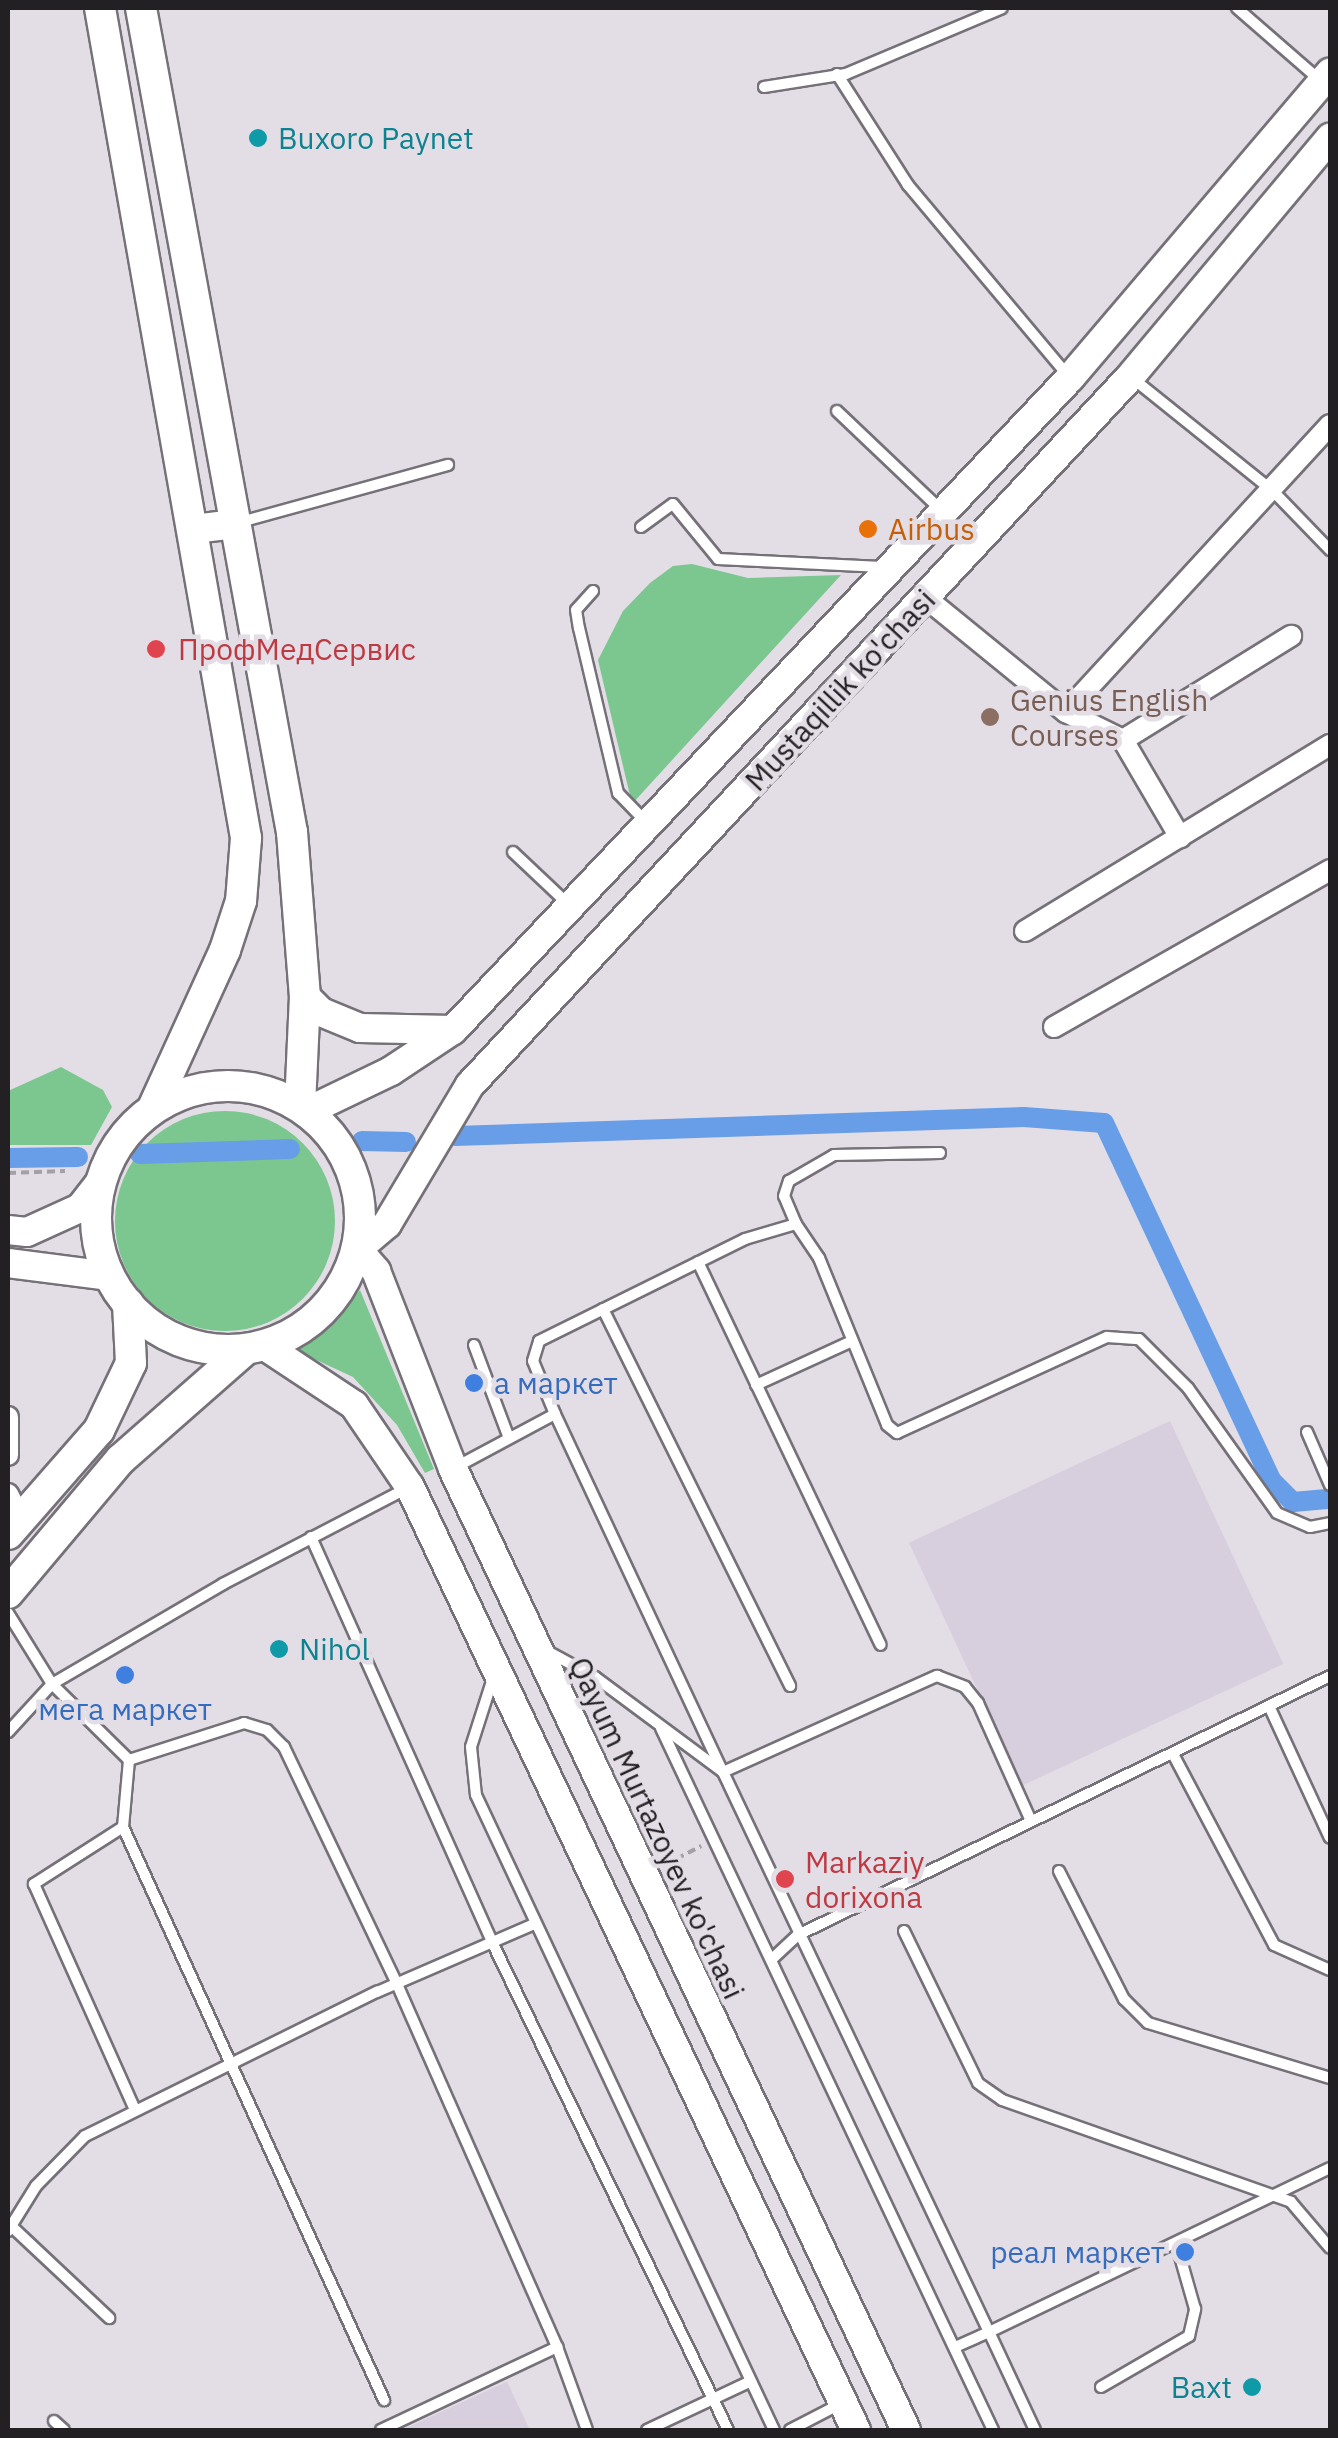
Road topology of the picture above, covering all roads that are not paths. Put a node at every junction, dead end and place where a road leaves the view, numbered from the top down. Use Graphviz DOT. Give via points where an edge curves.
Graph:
graph roads {
  1 [pos="100,8"];
  2 [pos="141,8"];
  3 [pos="1002,8"];
  4 [pos="1237,8"];
  5 [pos="837,74"];
  6 [pos="1327,78"];
  7 [pos="764,87"];
  8 [pos="1279,132"];
  9 [pos="1330,138"];
  10 [pos="1311,162"];
  11 [pos="1130,377"];
  12 [pos="1070,378"];
  13 [pos="837,411"];
  14 [pos="1330,426"];
  15 [pos="448,466"];
  16 [pos="1274,492"];
  17 [pos="943,511"];
  18 [pos="235,524"];
  19 [pos="641,526"];
  20 [pos="194,529"];
  21 [pos="1330,550"];
  22 [pos="901,557"];
  23 [pos="934,590"];
  24 [pos="593,591"];
  25 [pos="1291,636"];
  26 [pos="1066,712"];
  27 [pos="1123,740"];
  28 [pos="1330,745"];
  29 [pos="649,826"];
  30 [pos="1180,837"];
  31 [pos="512,852"];
  32 [pos="1330,870"];
  33 [pos="572,908"];
  34 [pos="1025,931"];
  35 [pos="305,996"];
  36 [pos="1054,1027"];
  37 [pos="453,1030"];
  38 [pos="152,1108"];
  39 [pos="304,1108"];
  40 [pos="940,1153"];
  41 [pos="102,1180"];
  42 [pos="796,1224"];
  43 [pos="8,1230"];
  44 [pos="360,1248"];
  45 [pos="698,1262"];
  46 [pos="8,1263"];
  47 [pos="110,1276"];
  48 [pos="128,1302"];
  49 [pos="603,1309"];
  50 [pos="852,1342"];
  51 [pos="474,1346"];
  52 [pos="254,1349"];
  53 [pos="756,1385"];
  54 [pos="555,1414"];
  55 [pos="8,1417"];
  56 [pos="1307,1432"];
  57 [pos="509,1438"];
  58 [pos="8,1455"];
  59 [pos="452,1469"];
  60 [pos="1330,1484"];
  61 [pos="410,1487"];
  62 [pos="12,1516"];
  63 [pos="1330,1523"];
  64 [pos="311,1538"];
  65 [pos="8,1593"];
  66 [pos="8,1613"];
  67 [pos="535,1645"];
  68 [pos="881,1645"];
  69 [pos="496,1667"];
  70 [pos="1330,1676"];
  71 [pos="52,1684"];
  72 [pos="790,1686"];
  73 [pos="1269,1706"];
  74 [pos="659,1723"];
  75 [pos="8,1732"];
  76 [pos="1172,1754"];
  77 [pos="129,1760"];
  78 [pos="723,1772"];
  79 [pos="1031,1822"];
  80 [pos="122,1827"];
  81 [pos="1330,1838"];
  82 [pos="1059,1871"];
  83 [pos="534,1924"];
  84 [pos="904,1931"];
  85 [pos="798,1935"];
  86 [pos="492,1942"];
  87 [pos="771,1960"];
  88 [pos="1330,1970"];
  89 [pos="397,1984"];
  90 [pos="231,2064"];
  91 [pos="1330,2078"];
  92 [pos="135,2110"];
  93 [pos="1330,2168"];
  94 [pos="1272,2196"];
  95 [pos="8,2226"];
  96 [pos="1177,2246"];
  97 [pos="1330,2248"];
  98 [pos="109,2318"];
  99 [pos="989,2332"];
  100 [pos="557,2347"];
  101 [pos="955,2348"];
  102 [pos="749,2382"];
  103 [pos="1101,2387"];
  104 [pos="384,2400"];
  105 [pos="713,2401"];
  106 [pos="843,2403"];
  107 [pos="54,2421"];
  108 [pos="64,2430"];
  109 [pos="380,2430"];
  110 [pos="587,2430"];
  111 [pos="647,2430"];
  112 [pos="728,2430"];
  113 [pos="774,2430"];
  114 [pos="790,2430"];
  115 [pos="856,2430"];
  116 [pos="906,2430"];
  117 [pos="993,2430"];
  118 [pos="1035,2430"];
  1 -- 20 [label="main road"];
  2 -- 18 [label="main road"];
  3 -- 5 [label="lane"];
  4 -- 6 [label="lane"];
  5 -- 7 [label="lane"];
  5 -- 12 [label="lane" via="908,185"];
  6 -- 8 [label="main road, Mustaqillik ko'chasi"];
  8 -- 10 [label="main road"];
  8 -- 12 [label="main road, Mustaqillik ko'chasi"];
  9 -- 10 [label="main road, Mustaqillik ko'chasi"];
  10 -- 11 [label="main road, Mustaqillik ko'chasi"];
  11 -- 16 [label="lane"];
  11 -- 23 [label="main road, Mustaqillik ko'chasi"];
  12 -- 17 [label="main road, Mustaqillik ko'chasi"];
  13 -- 17 [label="lane"];
  14 -- 16 [label="street"];
  15 -- 18 [label="lane"];
  16 -- 21 [label="lane"];
  16 -- 26 [label="street"];
  17 -- 22 [label="main road, Mustaqillik ko'chasi"];
  18 -- 20 [label="main road"];
  18 -- 35 [label="main road" via="292,832"];
  19 -- 22 [label="lane" via="673,504 718,559"];
  20 -- 38 [label="main road" via="231,732 245,854 241,901 225,950"];
  22 -- 23 [label="main road"];
  22 -- 29 [label="main road, Mustaqillik ko'chasi"];
  23 -- 26 [label="street"];
  23 -- 44 [label="main road, Mustaqillik ko'chasi" via="470,1086 387,1224"];
  24 -- 29 [label="lane" via="576,610 613,775 618,794"];
  25 -- 27 [label="street"];
  26 -- 27 [label="street"];
  27 -- 30 [label="street"];
  28 -- 30 [label="street"];
  29 -- 33 [label="main road, Mustaqillik ko'chasi"];
  30 -- 34 [label="street"];
  31 -- 33 [label="lane"];
  32 -- 36 [label="street"];
  33 -- 37 [label="main road, Mustaqillik ko'chasi"];
  35 -- 37 [label="main road" via="320,1012 360,1028"];
  35 -- 39 [label="main road"];
  37 -- 39 [label="main road, Mustaqillik ko'chasi" via="391,1072"];
  38 -- 39 [label="main road" via="194,1090 242,1086"];
  38 -- 41 [label="main road" via="119,1139"];
  39 -- 44 [label="main road" via="336,1142 349,1170"];
  40 -- 42 [label="lane" via="834,1155 788,1181 784,1196"];
  41 -- 43 [label="main road" via="80,1208 27,1232"];
  41 -- 47 [label="main road" via="96,1212"];
  42 -- 45 [label="lane"];
  42 -- 50 [label="lane" via="819,1258"];
  44 -- 52 [label="main road" via="337,1296 306,1326"];
  44 -- 59 [label="main road, Qayum Murtazoyev ko'chasi" via="376,1271"];
  45 -- 49 [label="lane"];
  45 -- 53 [label="lane"];
  46 -- 47 [label="main road"];
  47 -- 48 [label="main road"];
  48 -- 52 [label="main road" via="158,1330 196,1346"];
  48 -- 62 [label="main road" via="131,1363 98,1430"];
  49 -- 54 [label="lane" via="532,1349"];
  49 -- 72 [label="lane"];
  50 -- 53 [label="lane"];
  50 -- 63 [label="lane" via="887,1425 906,1434 1108,1337 1138,1339 1188,1388 1277,1513 1310,1527"];
  51 -- 57 [label="lane"];
  52 -- 61 [label="main road" via="354,1405"];
  52 -- 65 [label="main road" via="121,1459"];
  53 -- 68 [label="lane"];
  54 -- 57 [label="lane"];
  54 -- 78 [label="lane"];
  55 -- 58 [label="street"];
  56 -- 60 [label="lane"];
  57 -- 59 [label="lane"];
  59 -- 67 [label="main road, Qayum Murtazoyev ko'chasi"];
  61 -- 64 [label="lane"];
  61 -- 69 [label="main road"];
  64 -- 71 [label="lane"];
  64 -- 86 [label="lane"];
  66 -- 71 [label="lane"];
  67 -- 74 [label="lane" via="577,1664"];
  67 -- 116 [label="main road, Qayum Murtazoyev ko'chasi"];
  69 -- 83 [label="lane" via="471,1748 476,1795"];
  69 -- 106 [label="main road"];
  70 -- 73 [label="lane"];
  71 -- 75 [label="lane"];
  71 -- 77 [label="lane"];
  73 -- 76 [label="lane"];
  73 -- 81 [label="lane"];
  74 -- 78 [label="lane"];
  74 -- 87 [label="lane"];
  76 -- 79 [label="lane"];
  76 -- 88 [label="lane" via="1274,1945"];
  77 -- 80 [label="lane"];
  77 -- 89 [label="lane" via="244,1724 267,1730 284,1747"];
  78 -- 79 [label="lane" via="937,1676 952,1678 978,1703"];
  78 -- 85 [label="lane"];
  79 -- 85 [label="lane"];
  80 -- 90 [label="lane"];
  80 -- 92 [label="lane" via="34,1884"];
  82 -- 91 [label="lane" via="1124,1999 1148,2022"];
  83 -- 86 [label="lane"];
  83 -- 102 [label="lane"];
  84 -- 94 [label="lane" via="967,2064 990,2092"];
  85 -- 87 [label="lane"];
  85 -- 99 [label="lane"];
  86 -- 89 [label="lane"];
  86 -- 105 [label="lane"];
  87 -- 101 [label="lane"];
  89 -- 90 [label="lane"];
  89 -- 100 [label="lane"];
  90 -- 92 [label="lane"];
  90 -- 104 [label="lane"];
  92 -- 95 [label="lane" via="85,2136"];
  93 -- 94 [label="lane"];
  94 -- 96 [label="lane"];
  94 -- 97 [label="lane" via="1305,2215"];
  95 -- 98 [label="lane"];
  96 -- 99 [label="lane"];
  96 -- 103 [label="lane" via="1195,2309 1189,2336"];
  99 -- 101 [label="lane"];
  99 -- 118 [label="lane"];
  100 -- 109 [label="lane"];
  100 -- 110 [label="lane"];
  101 -- 117 [label="lane"];
  102 -- 105 [label="lane"];
  102 -- 113 [label="lane"];
  105 -- 111 [label="lane"];
  105 -- 112 [label="lane"];
  106 -- 114 [label="lane"];
  106 -- 115 [label="main road"];
  107 -- 108 [label="lane"];
}
